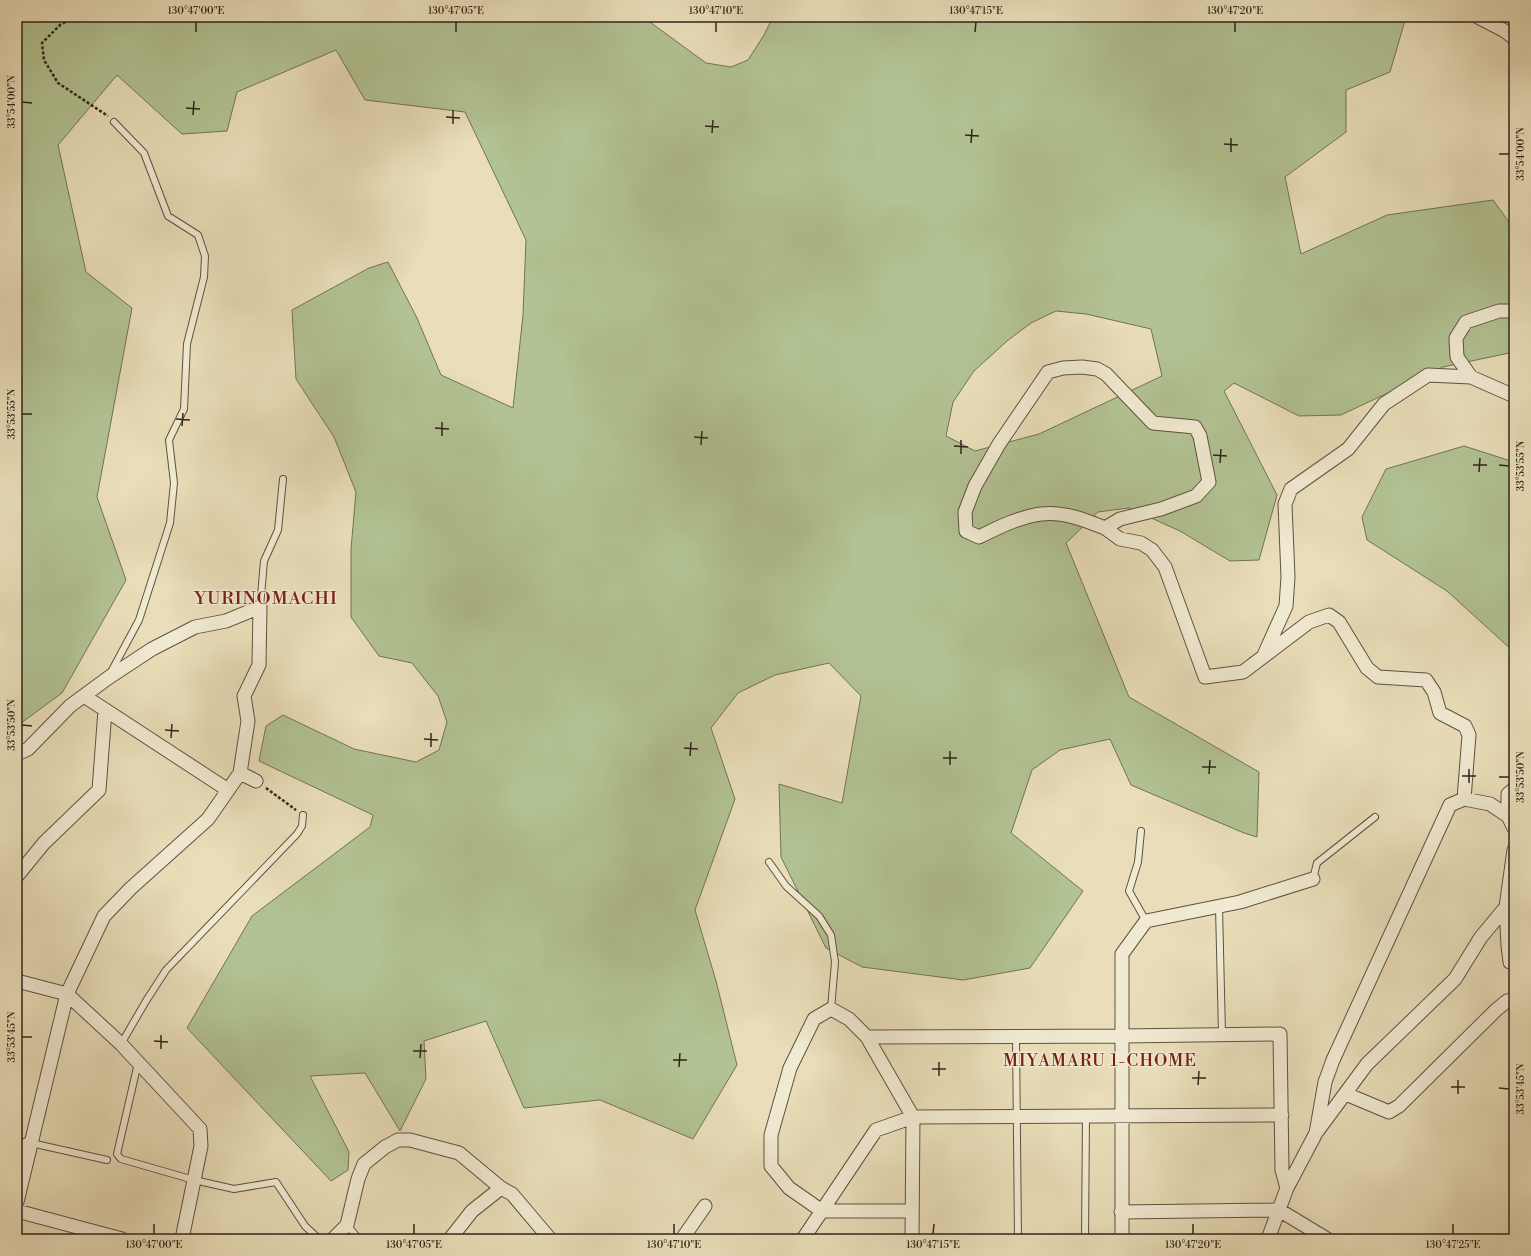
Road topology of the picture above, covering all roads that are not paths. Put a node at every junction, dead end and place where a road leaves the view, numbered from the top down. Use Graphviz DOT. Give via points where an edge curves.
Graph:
graph roads {
  1 [pos="1478,17"];
  2 [pos="1514,38"];
  3 [pos="114,122"];
  4 [pos="1514,311"];
  5 [pos="1471,377"];
  6 [pos="1514,396"];
  7 [pos="284,479"];
  8 [pos="1105,528"];
  9 [pos="260,607"];
  10 [pos="1264,657"];
  11 [pos="108,678"];
  12 [pos="84,696"];
  13 [pos="105,710"];
  14 [pos="17,754"];
  15 [pos="240,773"];
  16 [pos="256,781"];
  17 [pos="1514,789"];
  18 [pos="228,790"];
  19 [pos="1464,799"];
  20 [pos="303,815"];
  21 [pos="1374,817"];
  22 [pos="1511,822"];
  23 [pos="1141,831"];
  24 [pos="1514,850"];
  25 [pos="768,862"];
  26 [pos="1513,871"];
  27 [pos="17,876"];
  28 [pos="1313,879"];
  29 [pos="1219,906"];
  30 [pos="1506,907"];
  31 [pos="1146,921"];
  32 [pos="1514,963"];
  33 [pos="17,981"];
  34 [pos="67,994"];
  35 [pos="1514,1000"];
  36 [pos="831,1009"];
  37 [pos="1222,1034"];
  38 [pos="1016,1036"];
  39 [pos="1122,1036"];
  40 [pos="867,1037"];
  41 [pos="121,1044"];
  42 [pos="138,1062"];
  43 [pos="1346,1094"];
  44 [pos="1282,1115"];
  45 [pos="1017,1116"];
  46 [pos="1086,1116"];
  47 [pos="1122,1116"];
  48 [pos="913,1117"];
  49 [pos="1316,1133"];
  50 [pos="31,1143"];
  51 [pos="17,1149"];
  52 [pos="107,1160"];
  53 [pos="194,1180"];
  54 [pos="501,1188"];
  55 [pos="1287,1188"];
  56 [pos="17,1202"];
  57 [pos="705,1206"];
  58 [pos="1279,1210"];
  59 [pos="17,1211"];
  60 [pos="822,1211"];
  61 [pos="912,1211"];
  62 [pos="1121,1212"];
  63 [pos="347,1225"];
  64 [pos="122,1239"];
  65 [pos="182,1239"];
  66 [pos="319,1239"];
  67 [pos="333,1239"];
  68 [pos="359,1239"];
  69 [pos="450,1239"];
  70 [pos="550,1239"];
  71 [pos="682,1239"];
  72 [pos="803,1239"];
  73 [pos="912,1239"];
  74 [pos="1018,1239"];
  75 [pos="1085,1239"];
  76 [pos="1122,1239"];
  77 [pos="1268,1239"];
  78 [pos="1327,1239"];
  1 -- 2 [label="street"];
  3 -- 11 [label="lane" via="144,153 168,216 198,236 205,256 204,277 187,344 184,409 169,440 174,483 170,523 139,620"];
  4 -- 5 [label="street" via="1499,310 1466,322 1456,338 1457,357"];
  5 -- 6 [label="street"];
  5 -- 10 [label="street" via="1428,375 1384,404 1348,449 1291,489 1285,504 1288,577 1286,606"];
  7 -- 9 [label="lane" via="278,530 264,561"];
  8 -- 8 [label="street" via="1120,519 1161,509 1196,496 1209,482 1200,436 1195,427 1153,423 1106,374 1097,369 1064,368 1048,372 975,486 966,512 966,531 979,537 1017,520 1042,514 1084,519"];
  8 -- 10 [label="street" via="1120,539 1141,543 1152,550 1165,567 1205,677 1243,672"];
  9 -- 11 [label="street" via="226,621 194,627 152,649"];
  9 -- 15 [label="street" via="259,665 244,696 248,721"];
  10 -- 19 [label="street" via="1309,622 1329,615 1339,622 1367,668 1378,677 1426,680 1434,692 1440,713 1465,726 1469,735"];
  11 -- 12 [label="street"];
  12 -- 13 [label="street"];
  12 -- 14 [label="street" via="70,706 28,749"];
  13 -- 18 [label="street"];
  13 -- 27 [label="street" via="99,790 44,843"];
  15 -- 16 [label="street"];
  15 -- 18 [label="street"];
  17 -- 22 [label="street" via="1508,794"];
  18 -- 34 [label="street" via="208,818 104,916"];
  19 -- 22 [label="street" via="1490,804"];
  19 -- 49 [label="street" via="1450,805 1355,1012 1325,1082"];
  20 -- 41 [label="lane" via="302,826 297,834 166,970"];
  21 -- 28 [label="lane" via="1317,863"];
  23 -- 31 [label="lane" via="1138,862 1129,891"];
  24 -- 26 [label="street"];
  25 -- 36 [label="lane" via="786,886 819,916 831,935 835,962"];
  26 -- 30 [label="street"];
  28 -- 29 [label="street"];
  29 -- 31 [label="street"];
  29 -- 37 [label="lane"];
  30 -- 32 [label="street" via="1510,962"];
  30 -- 43 [label="street" via="1481,937 1455,979 1367,1064"];
  31 -- 39 [label="street" via="1122,954"];
  33 -- 34 [label="street"];
  34 -- 41 [label="street"];
  34 -- 50 [label="street"];
  35 -- 43 [label="street" via="1507,1001 1496,1010 1399,1106 1389,1112"];
  36 -- 40 [label="street" via="849,1018"];
  36 -- 60 [label="street" via="814,1019 790,1068 771,1135 771,1166 789,1188"];
  37 -- 39 [label="street"];
  37 -- 44 [label="street" via="1280,1034"];
  38 -- 39 [label="street"];
  38 -- 40 [label="street"];
  38 -- 45 [label="lane"];
  39 -- 47 [label="street"];
  40 -- 48 [label="street"];
  41 -- 42 [label="street"];
  42 -- 53 [label="street" via="200,1129 201,1146"];
  42 -- 53 [label="lane" via="117,1154 121,1159"];
  43 -- 49 [label="street"];
  44 -- 47 [label="street"];
  44 -- 55 [label="street" via="1282,1170"];
  45 -- 46 [label="street"];
  45 -- 48 [label="street"];
  45 -- 74 [label="lane"];
  46 -- 47 [label="street"];
  46 -- 75 [label="lane"];
  47 -- 62 [label="street"];
  48 -- 60 [label="street" via="876,1130"];
  48 -- 61 [label="street"];
  49 -- 55 [label="street"];
  50 -- 51 [label="street"];
  50 -- 52 [label="lane"];
  50 -- 56 [label="street"];
  53 -- 65 [label="street"];
  53 -- 66 [label="lane" via="234,1189 276,1182 305,1226"];
  54 -- 63 [label="street" via="460,1153 410,1140 398,1140 364,1164 358,1178"];
  54 -- 69 [label="street" via="472,1211"];
  54 -- 70 [label="street" via="512,1194"];
  55 -- 58 [label="street"];
  57 -- 71 [label="street"];
  58 -- 62 [label="street"];
  58 -- 77 [label="street"];
  58 -- 78 [label="street"];
  59 -- 64 [label="street"];
  60 -- 61 [label="street"];
  60 -- 72 [label="street"];
  61 -- 73 [label="street"];
  62 -- 76 [label="street"];
  63 -- 67 [label="street"];
  63 -- 68 [label="lane"];
}
